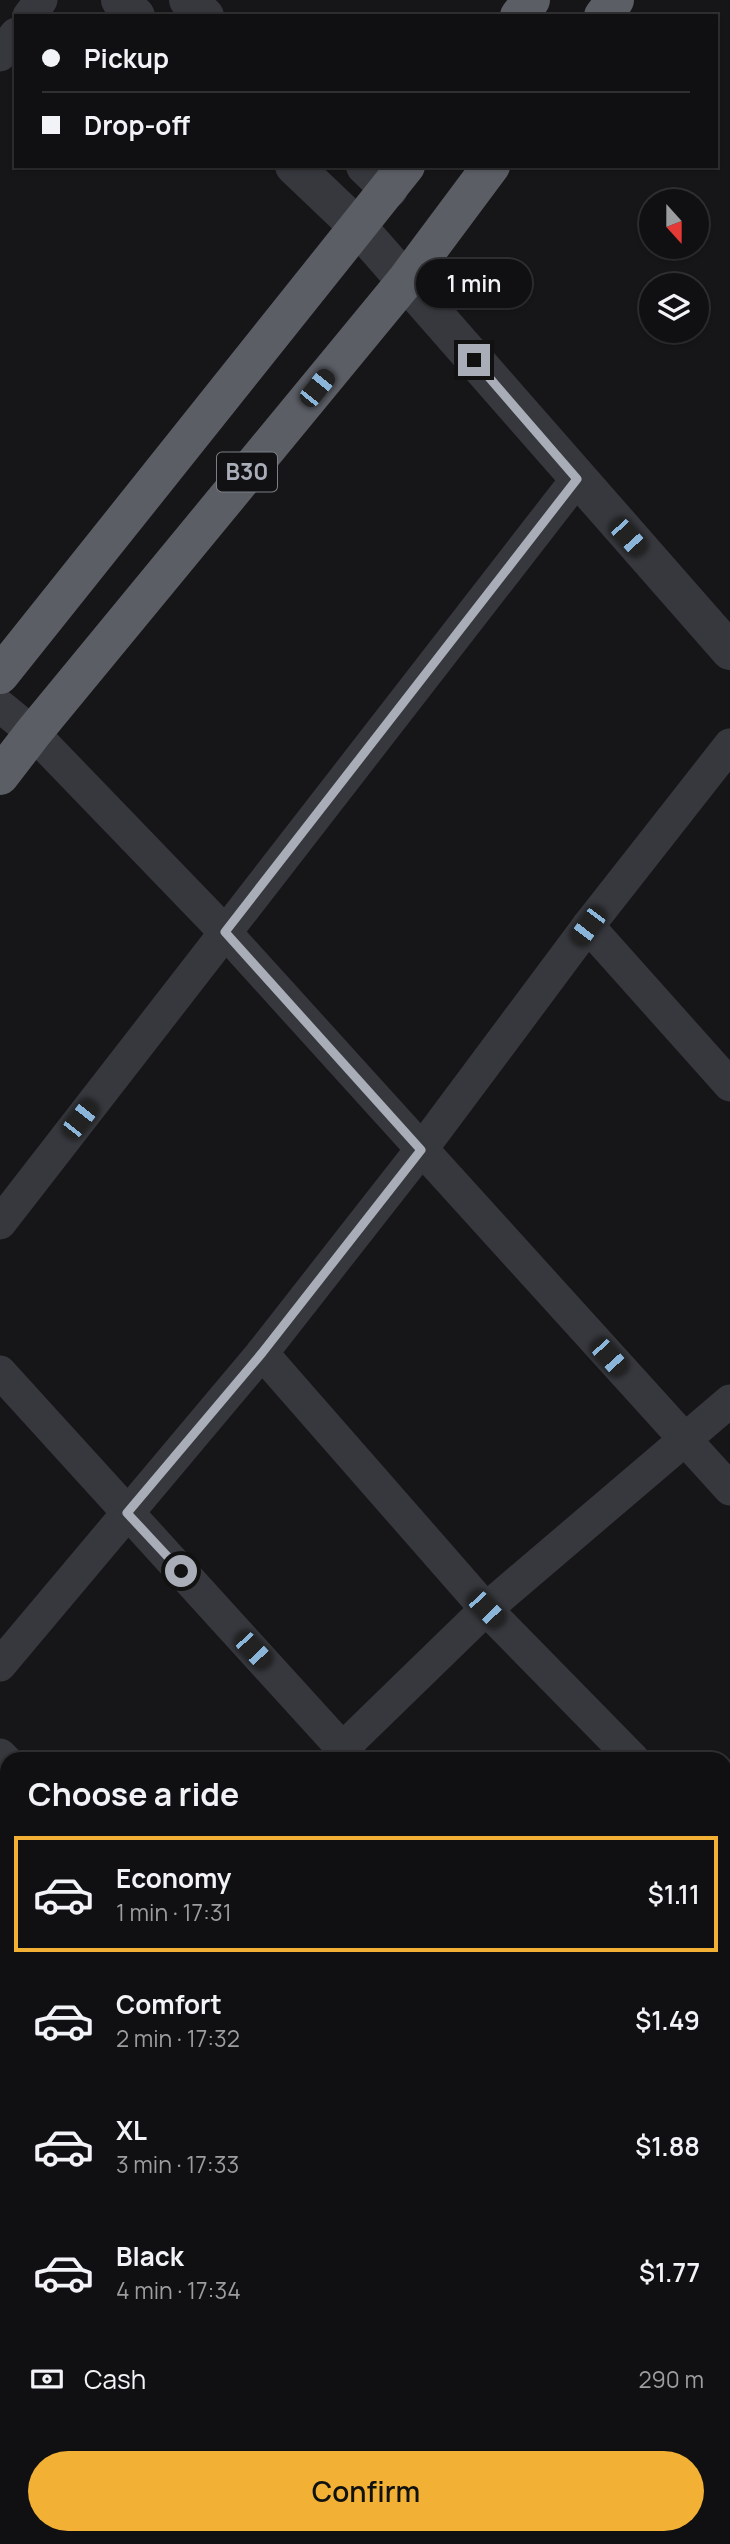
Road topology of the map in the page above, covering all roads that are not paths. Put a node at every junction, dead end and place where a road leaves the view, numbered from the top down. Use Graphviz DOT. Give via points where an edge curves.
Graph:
graph roads {
  1 [pos="120,0"];
  2 [pos="188,0"];
  3 [pos="134,14"];
  4 [pos="203,14"];
  5 [pos="14,37"];
  6 [pos="0,55"];
  7 [pos="296,168"];
  8 [pos="490,168"];
  9 [pos="387,174"];
  10 [pos="359,228"];
  11 [pos="406,280"];
  12 [pos="577,479"];
  13 [pos="730,651"];
  14 [pos="0,675"];
  15 [pos="0,706"];
  16 [pos="33,733"];
  17 [pos="730,745"];
  18 [pos="0,776"];
  19 [pos="588,926"];
  20 [pos="225,932"];
  21 [pos="730,1085"];
  22 [pos="421,1150"];
  23 [pos="0,1223"];
  24 [pos="262,1353"];
  25 [pos="0,1371"];
  26 [pos="730,1401"];
  27 [pos="685,1439"];
  28 [pos="730,1489"];
  29 [pos="127,1513"];
  30 [pos="486,1609"];
  31 [pos="0,1665"];
  32 [pos="347,1752"];
  33 [pos="349,1752"];
  34 [pos="626,1752"];
  1 -- 3 [label="street"];
  2 -- 4 [label="street"];
  5 -- 6 [label="street"];
  7 -- 10 [label="street"];
  8 -- 11 [label="highway, B30"];
  9 -- 10 [label="highway, B30"];
  10 -- 11 [label="street"];
  10 -- 14 [label="highway, B30"];
  11 -- 12 [label="street"];
  11 -- 16 [label="highway, B30"];
  12 -- 13 [label="street"];
  12 -- 20 [label="street"];
  15 -- 16 [label="street"];
  16 -- 18 [label="highway, B30"];
  16 -- 20 [label="street"];
  17 -- 19 [label="street"];
  19 -- 21 [label="street"];
  19 -- 22 [label="street"];
  20 -- 22 [label="street"];
  20 -- 23 [label="street"];
  22 -- 24 [label="street"];
  22 -- 27 [label="street"];
  24 -- 29 [label="street"];
  24 -- 30 [label="street"];
  25 -- 29 [label="street"];
  26 -- 27 [label="street"];
  27 -- 28 [label="street"];
  27 -- 30 [label="street"];
  29 -- 31 [label="street"];
  29 -- 32 [label="street"];
  30 -- 33 [label="street"];
  30 -- 34 [label="street"];
}
